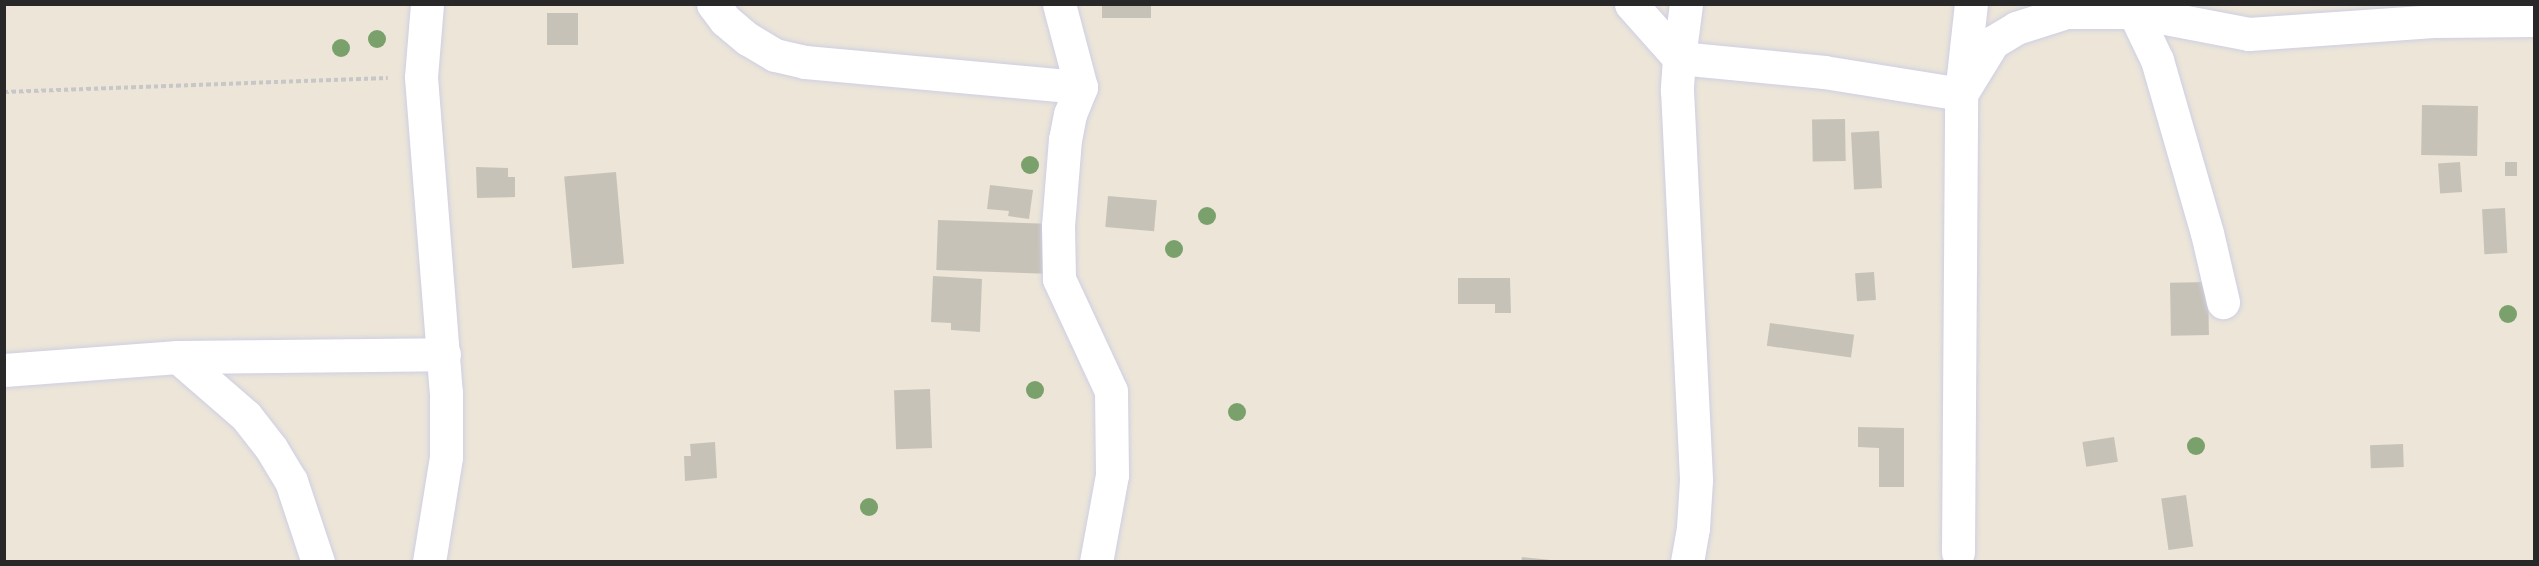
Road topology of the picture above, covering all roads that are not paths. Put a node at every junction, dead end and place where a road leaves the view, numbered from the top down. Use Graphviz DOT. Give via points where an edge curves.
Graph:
graph roads {
  1 [pos="427,4"];
  2 [pos="713,4"];
  3 [pos="1059,4"];
  4 [pos="1631,4"];
  5 [pos="1686,4"];
  6 [pos="1971,4"];
  7 [pos="2128,8"];
  8 [pos="2299,18"];
  9 [pos="2535,20"];
  10 [pos="1679,58"];
  11 [pos="1081,87"];
  12 [pos="1961,94"];
  13 [pos="2223,302"];
  14 [pos="444,354"];
  15 [pos="178,357"];
  16 [pos="4,370"];
  17 [pos="1958,552"];
  18 [pos="318,561"];
  19 [pos="429,561"];
  20 [pos="1096,561"];
  21 [pos="1687,561"];
  1 -- 14 [label="street" via="421,77"];
  2 -- 11 [label="street" via="748,39 775,55 805,62"];
  3 -- 11 [label="street"];
  4 -- 10 [label="street"];
  5 -- 10 [label="street"];
  6 -- 12 [label="street"];
  7 -- 8 [label="street" via="2248,34"];
  7 -- 12 [label="street" via="2066,12 2016,28 1993,42"];
  7 -- 13 [label="street" via="2157,60"];
  8 -- 9 [label="street"];
  10 -- 12 [label="street" via="1824,72"];
  10 -- 21 [label="street" via="1677,90 1696,480"];
  11 -- 20 [label="street" via="1065,139 1058,226 1059,279 1111,391 1113,475"];
  12 -- 17 [label="street"];
  14 -- 15 [label="street"];
  14 -- 19 [label="street" via="446,457"];
  15 -- 16 [label="street"];
  15 -- 18 [label="street" via="246,416 271,448 291,481"];
}
